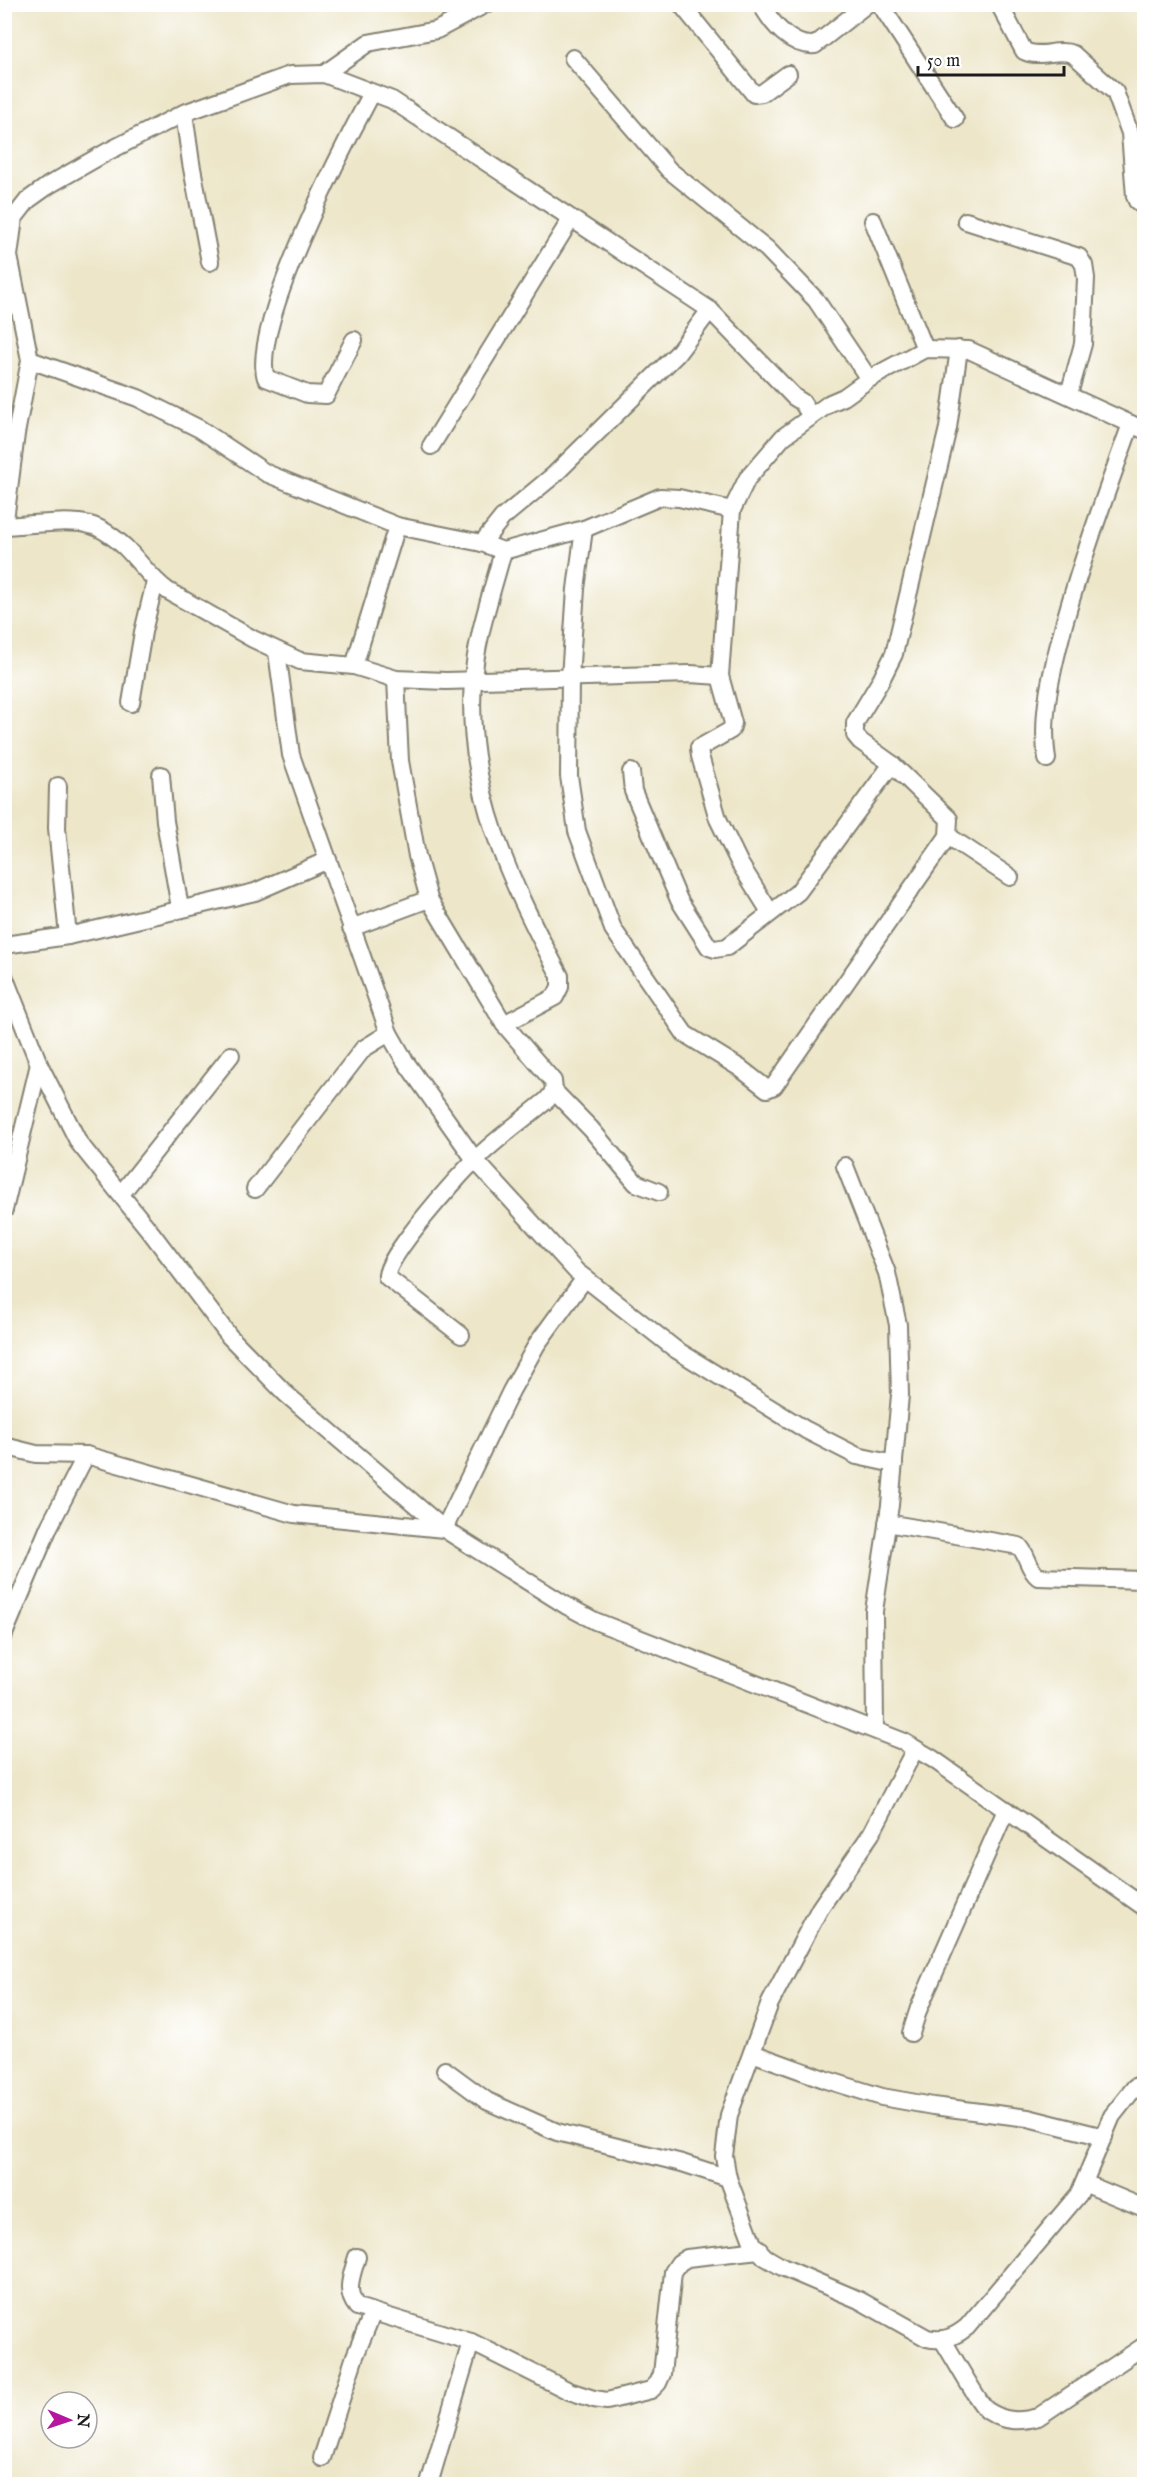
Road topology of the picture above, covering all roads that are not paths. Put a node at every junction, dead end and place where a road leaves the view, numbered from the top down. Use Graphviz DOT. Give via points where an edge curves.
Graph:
graph roads {
  1 [pos="486,4"];
  2 [pos="681,4"];
  3 [pos="762,4"];
  4 [pos="867,4"];
  5 [pos="880,4"];
  6 [pos="999,4"];
  7 [pos="573,58"];
  8 [pos="324,74"];
  9 [pos="788,74"];
  10 [pos="372,93"];
  11 [pos="184,113"];
  12 [pos="955,119"];
  13 [pos="1144,207"];
  14 [pos="571,219"];
  15 [pos="873,221"];
  16 [pos="966,221"];
  17 [pos="210,262"];
  18 [pos="710,310"];
  19 [pos="354,340"];
  20 [pos="925,349"];
  21 [pos="959,349"];
  22 [pos="30,360"];
  23 [pos="869,379"];
  24 [pos="1069,394"];
  25 [pos="811,416"];
  26 [pos="1138,427"];
  27 [pos="431,446"];
  28 [pos="732,510"];
  29 [pos="397,525"];
  30 [pos="5,527"];
  31 [pos="584,528"];
  32 [pos="482,543"];
  33 [pos="503,551"];
  34 [pos="155,582"];
  35 [pos="277,652"];
  36 [pos="354,666"];
  37 [pos="720,676"];
  38 [pos="570,678"];
  39 [pos="396,679"];
  40 [pos="473,680"];
  41 [pos="131,703"];
  42 [pos="1047,759"];
  43 [pos="892,765"];
  44 [pos="631,772"];
  45 [pos="161,775"];
  46 [pos="58,786"];
  47 [pos="948,836"];
  48 [pos="328,860"];
  49 [pos="1010,877"];
  50 [pos="429,899"];
  51 [pos="180,908"];
  52 [pos="770,912"];
  53 [pos="351,928"];
  54 [pos="68,936"];
  55 [pos="4,945"];
  56 [pos="4,976"];
  57 [pos="504,1024"];
  58 [pos="389,1033"];
  59 [pos="231,1054"];
  60 [pos="39,1064"];
  61 [pos="554,1091"];
  62 [pos="475,1160"];
  63 [pos="845,1166"];
  64 [pos="255,1189"];
  65 [pos="659,1192"];
  66 [pos="121,1194"];
  67 [pos="4,1210"];
  68 [pos="585,1278"];
  69 [pos="462,1335"];
  70 [pos="4,1446"];
  71 [pos="86,1455"];
  72 [pos="894,1464"];
  73 [pos="887,1523"];
  74 [pos="444,1529"];
  75 [pos="1144,1580"];
  76 [pos="4,1634"];
  77 [pos="875,1730"];
  78 [pos="915,1749"];
  79 [pos="1006,1810"];
  80 [pos="1144,1907"];
  81 [pos="911,2033"];
  82 [pos="752,2053"];
  83 [pos="446,2070"];
  84 [pos="1144,2083"];
  85 [pos="1104,2137"];
  86 [pos="728,2178"];
  87 [pos="1084,2183"];
  88 [pos="1144,2208"];
  89 [pos="759,2250"];
  90 [pos="357,2257"];
  91 [pos="373,2312"];
  92 [pos="942,2339"];
  93 [pos="471,2342"];
  94 [pos="1144,2346"];
  95 [pos="322,2458"];
  96 [pos="429,2484"];
  1 -- 8 [label="street" via="437,30 368,43"];
  2 -- 9 [label="street" via="754,94 762,93"];
  3 -- 4 [label="street" via="795,43 806,46 815,45"];
  5 -- 12 [label="street"];
  6 -- 13 [label="street" via="1024,51 1032,55 1065,51 1073,54 1115,92 1130,133 1135,196"];
  7 -- 23 [label="street" via="669,170 768,249 816,300"];
  8 -- 10 [label="street"];
  8 -- 11 [label="street" via="290,75"];
  10 -- 14 [label="street" via="392,100"];
  10 -- 19 [label="street" via="310,218 273,314 262,369 266,378 307,394 326,395"];
  11 -- 17 [label="street"];
  11 -- 22 [label="street" via="49,185 28,200 14,218 9,256"];
  14 -- 18 [label="street"];
  14 -- 27 [label="street"];
  15 -- 20 [label="street"];
  16 -- 24 [label="street" via="1079,257 1084,265 1083,344"];
  18 -- 25 [label="street"];
  18 -- 32 [label="street" via="677,354 554,475 502,518"];
  20 -- 21 [label="street"];
  20 -- 23 [label="street"];
  21 -- 24 [label="street"];
  21 -- 43 [label="street" via="948,428 894,654 855,723 855,735 860,741"];
  22 -- 29 [label="street" via="138,398 200,429 266,473"];
  22 -- 30 [label="street"];
  23 -- 25 [label="street"];
  24 -- 26 [label="street"];
  25 -- 28 [label="street" via="764,458 747,479"];
  26 -- 42 [label="street" via="1079,570 1052,671"];
  28 -- 31 [label="street" via="660,497"];
  28 -- 37 [label="street"];
  29 -- 32 [label="street"];
  29 -- 36 [label="street"];
  30 -- 34 [label="street" via="89,525 108,533 126,548"];
  31 -- 33 [label="street"];
  31 -- 38 [label="street"];
  32 -- 33 [label="street"];
  33 -- 40 [label="street" via="482,628"];
  34 -- 35 [label="street"];
  34 -- 41 [label="street"];
  35 -- 36 [label="street" via="300,661"];
  35 -- 48 [label="street" via="291,755"];
  36 -- 39 [label="street"];
  37 -- 38 [label="street"];
  37 -- 52 [label="street" via="733,723 731,730 699,748 700,756 718,819"];
  38 -- 40 [label="street"];
  38 -- 47 [label="street" via="569,776 578,831 613,929 685,1034 766,1089 774,1086"];
  39 -- 40 [label="street"];
  39 -- 50 [label="street" via="400,761"];
  40 -- 57 [label="street" via="473,738 485,807 523,903 561,976 555,998"];
  43 -- 47 [label="street" via="949,819"];
  43 -- 52 [label="street" via="798,892"];
  44 -- 52 [label="street" via="633,791 679,900 709,947 727,947"];
  45 -- 51 [label="street"];
  46 -- 54 [label="street" via="57,828"];
  47 -- 49 [label="street"];
  48 -- 51 [label="street" via="255,892"];
  48 -- 53 [label="street"];
  50 -- 53 [label="street"];
  50 -- 57 [label="street"];
  51 -- 54 [label="street"];
  53 -- 58 [label="street"];
  54 -- 55 [label="street"];
  56 -- 60 [label="street"];
  57 -- 61 [label="street" via="553,1082"];
  58 -- 62 [label="street"];
  58 -- 64 [label="street" via="363,1048"];
  59 -- 66 [label="street"];
  60 -- 66 [label="street" via="79,1143"];
  60 -- 67 [label="street"];
  61 -- 62 [label="street"];
  61 -- 65 [label="street" via="636,1183"];
  62 -- 68 [label="street"];
  62 -- 69 [label="street" via="431,1208 386,1272 387,1277"];
  63 -- 72 [label="street" via="887,1273 895,1304 900,1395"];
  66 -- 74 [label="street" via="237,1344 285,1394"];
  68 -- 72 [label="street" via="675,1349 806,1430 857,1456"];
  68 -- 74 [label="street" via="537,1344"];
  70 -- 71 [label="street" via="36,1454"];
  71 -- 74 [label="street" via="294,1514"];
  71 -- 76 [label="street" via="49,1527"];
  72 -- 73 [label="street"];
  73 -- 75 [label="street" via="1019,1546 1038,1577"];
  73 -- 77 [label="street" via="874,1611"];
  74 -- 77 [label="street" via="595,1621"];
  77 -- 78 [label="street"];
  78 -- 79 [label="street"];
  78 -- 82 [label="street" via="871,1834 820,1908 770,2003"];
  79 -- 80 [label="street"];
  79 -- 81 [label="street"];
  82 -- 85 [label="street" via="882,2097 1028,2118"];
  82 -- 86 [label="street" via="729,2115 724,2156"];
  83 -- 86 [label="street" via="487,2101 557,2132"];
  84 -- 85 [label="street" via="1135,2087 1112,2116"];
  85 -- 87 [label="street"];
  86 -- 89 [label="street" via="753,2244"];
  87 -- 88 [label="street"];
  87 -- 92 [label="street" via="1079,2194 967,2327 955,2337"];
  89 -- 92 [label="street" via="782,2267 859,2300 927,2338"];
  89 -- 93 [label="street" via="687,2258 679,2263 673,2272 662,2374 651,2390 607,2401 594,2399 569,2391"];
  90 -- 91 [label="street" via="350,2299 357,2307"];
  91 -- 93 [label="street"];
  91 -- 95 [label="street"];
  92 -- 94 [label="street" via="986,2410 1021,2422 1038,2417"];
  93 -- 96 [label="street"];
}
